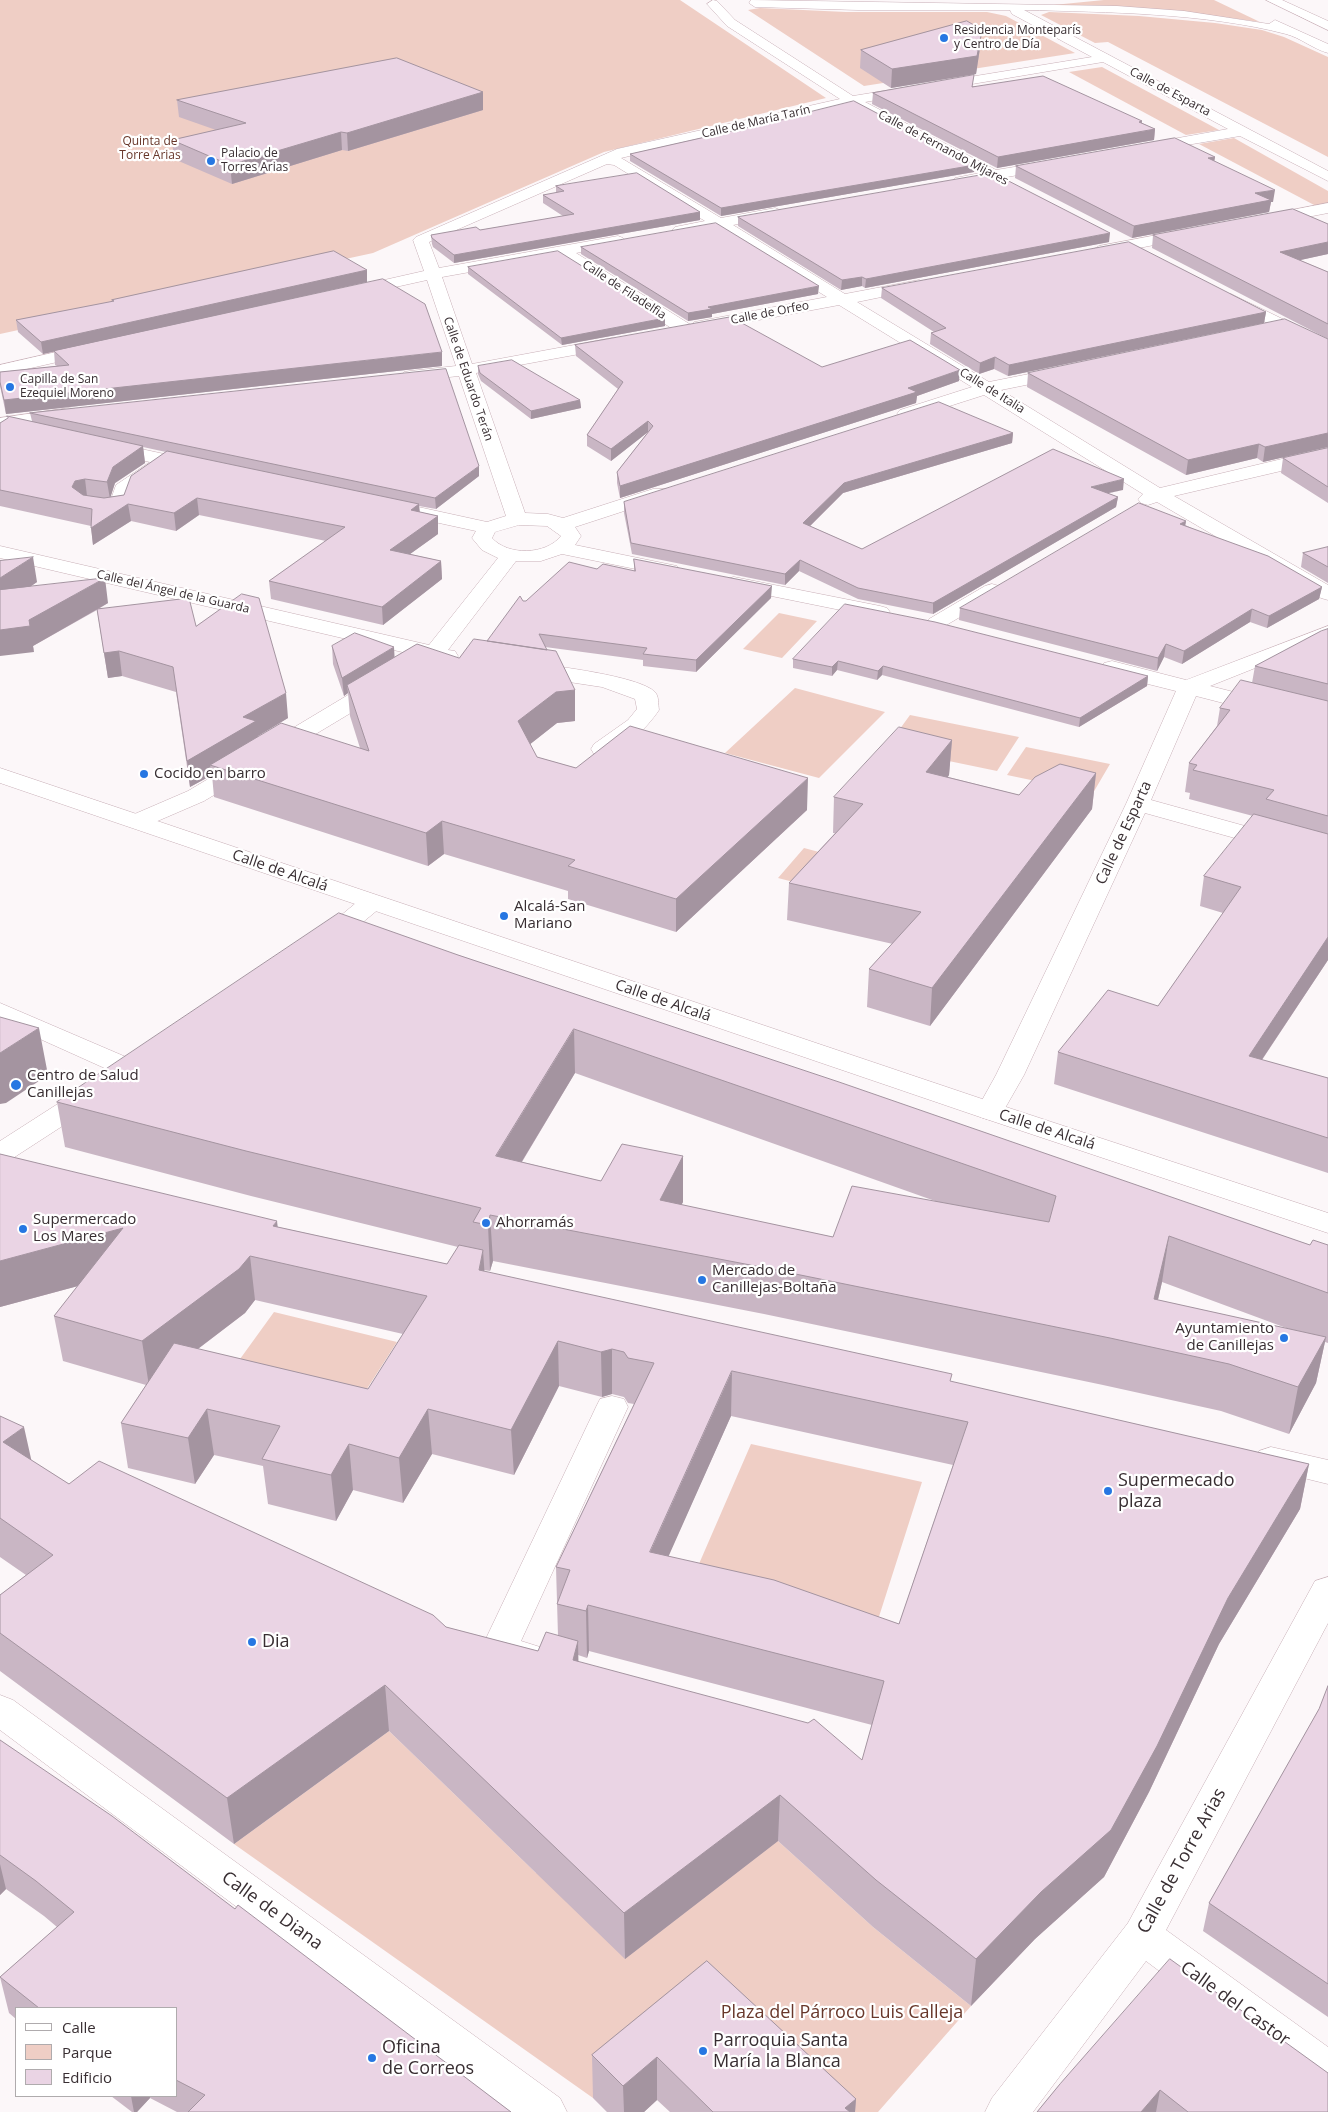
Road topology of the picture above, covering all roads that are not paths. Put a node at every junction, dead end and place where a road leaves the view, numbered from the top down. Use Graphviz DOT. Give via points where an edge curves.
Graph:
graph roads {
  1 [pos="698,0"];
  2 [pos="794,0"];
  3 [pos="1077,0"];
  4 [pos="1272,0"];
  5 [pos="758,2"];
  6 [pos="1010,8"];
  7 [pos="732,9"];
  8 [pos="1248,12"];
  9 [pos="1328,26"];
  10 [pos="1292,32"];
  11 [pos="1328,49"];
  12 [pos="1107,58"];
  13 [pos="852,100"];
  14 [pos="1243,131"];
  15 [pos="1128,151"];
  16 [pos="605,159"];
  17 [pos="1071,161"];
  18 [pos="995,175"];
  19 [pos="1328,177"];
  20 [pos="948,183"];
  21 [pos="1020,188"];
  22 [pos="1328,208"];
  23 [pos="786,211"];
  24 [pos="1252,222"];
  25 [pos="719,223"];
  26 [pos="1205,231"];
  27 [pos="1104,232"];
  28 [pos="660,233"];
  29 [pos="631,238"];
  30 [pos="421,240"];
  31 [pos="1129,246"];
  32 [pos="562,251"];
  33 [pos="1081,255"];
  34 [pos="1147,255"];
  35 [pos="431,274"];
  36 [pos="936,282"];
  37 [pos="1216,290"];
  38 [pos="335,295"];
  39 [pos="844,299"];
  40 [pos="1285,326"];
  41 [pos="685,329"];
  42 [pos="1256,332"];
  43 [pos="666,333"];
  44 [pos="628,340"];
  45 [pos="108,345"];
  46 [pos="1328,348"];
  47 [pos="1084,368"];
  48 [pos="0,370"];
  49 [pos="466,370"];
  50 [pos="396,378"];
  51 [pos="987,388"];
  52 [pos="89,411"];
  53 [pos="888,420"];
  54 [pos="0,424"];
  55 [pos="49,435"];
  56 [pos="88,443"];
  57 [pos="1328,454"];
  58 [pos="166,460"];
  59 [pos="214,470"];
  60 [pos="680,487"];
  61 [pos="1157,494"];
  62 [pos="86,503"];
  63 [pos="378,505"];
  64 [pos="1130,510"];
  65 [pos="517,519"];
  66 [pos="562,525"];
  67 [pos="488,528"];
  68 [pos="561,548"];
  69 [pos="0,552"];
  70 [pos="511,555"];
  71 [pos="1012,579"];
  72 [pos="1328,594"];
  73 [pos="917,619"];
  74 [pos="964,630"];
  75 [pos="1328,632"];
  76 [pos="433,654"];
  77 [pos="465,659"];
  78 [pos="1096,664"];
  79 [pos="507,666"];
  80 [pos="1189,688"];
  81 [pos="1328,723"];
  82 [pos="584,763"];
  83 [pos="0,775"];
  84 [pos="1138,804"];
  85 [pos="138,821"];
  86 [pos="1328,857"];
  87 [pos="371,902"];
  88 [pos="302,956"];
  89 [pos="0,1011"];
  90 [pos="154,1053"];
  91 [pos="130,1069"];
  92 [pos="990,1112"];
  93 [pos="0,1154"];
  94 [pos="1328,1223"];
  95 [pos="612,1406"];
  96 [pos="1240,1452"];
  97 [pos="1328,1472"];
  98 [pos="1328,1590"];
  99 [pos="557,1666"];
  100 [pos="0,1710"];
  101 [pos="1142,1935"];
  102 [pos="1328,2072"];
  103 [pos="545,2112"];
  104 [pos="1007,2112"];
  1 -- 7 [label="main road, Calle de Fernando Mijares"];
  2 -- 3 [label="main road" via="1004,4"];
  4 -- 9 [label="main road"];
  5 -- 6 [label="main road" via="858,8"];
  5 -- 7 [label="main road"];
  6 -- 10 [label="main road" via="1169,13"];
  6 -- 12 [label="main road, Calle de Esparta"];
  7 -- 13 [label="main road, Calle de Fernando Mijares"];
  8 -- 10 [label="main road"];
  10 -- 11 [label="main road"];
  12 -- 13 [label="main road, Calle de María Tarín"];
  12 -- 14 [label="main road, Calle de Esparta"];
  13 -- 16 [label="main road, Calle de María Tarín" via="622,152"];
  13 -- 18 [label="main road, Calle de Fernando Mijares"];
  14 -- 15 [label="main road"];
  14 -- 19 [label="main road, Calle de Esparta"];
  16 -- 25 [label="main road, Calle de Italia" via="618,161"];
  16 -- 30 [label="main road, Calle de María Tarín"];
  17 -- 18 [label="main road"];
  18 -- 20 [label="main road"];
  18 -- 21 [label="main road, Calle de Fernando Mijares"];
  22 -- 24 [label="main road"];
  23 -- 25 [label="main road"];
  25 -- 28 [label="main road"];
  25 -- 39 [label="main road, Calle de Italia"];
  26 -- 31 [label="main road"];
  27 -- 31 [label="main road"];
  29 -- 32 [label="main road"];
  30 -- 35 [label="main road, Calle de Eduardo Terán"];
  31 -- 33 [label="main road"];
  31 -- 34 [label="main road"];
  32 -- 35 [label="main road"];
  32 -- 41 [label="main road, Calle de Filadelfia"];
  35 -- 38 [label="main road"];
  35 -- 49 [label="main road, Calle de Eduardo Terán"];
  36 -- 39 [label="main road, Calle de Orfeo"];
  37 -- 40 [label="main road"];
  39 -- 41 [label="main road, Calle de Orfeo"];
  39 -- 51 [label="main road, Calle de Italia"];
  40 -- 42 [label="main road"];
  40 -- 46 [label="main road"];
  41 -- 43 [label="main road, Calle de Orfeo"];
  44 -- 49 [label="main road"];
  45 -- 48 [label="main road"];
  47 -- 51 [label="main road"];
  49 -- 50 [label="main road"];
  49 -- 65 [label="main road, Calle de Eduardo Terán"];
  51 -- 53 [label="main road"];
  51 -- 61 [label="main road, Calle de Italia"];
  52 -- 54 [label="main road"];
  54 -- 55 [label="main road"];
  56 -- 58 [label="main road"];
  57 -- 61 [label="main road"];
  58 -- 59 [label="main road"];
  58 -- 62 [label="main road" via="123,488 119,506 99,507"];
  60 -- 66 [label="main road"];
  61 -- 64 [label="main road"];
  61 -- 72 [label="main road, Calle de Italia"];
  63 -- 67 [label="main road"];
  65 -- 66 [label="main road" via="542,519"];
  65 -- 67 [label="main road"];
  66 -- 68 [label="main road" via="571,536"];
  67 -- 70 [label="main road" via="482,538 484,544"];
  68 -- 70 [label="main road" via="538,555"];
  68 -- 73 [label="main road"];
  69 -- 76 [label="main road, Calle del Ángel de la Guarda"];
  70 -- 76 [label="main road"];
  71 -- 73 [label="main road"];
  73 -- 74 [label="main road"];
  75 -- 80 [label="main road"];
  76 -- 77 [label="main road, Calle del Ángel de la Guarda"];
  76 -- 85 [label="main road" via="196,796"];
  78 -- 80 [label="main road"];
  79 -- 82 [label="main road" via="584,677 625,686 646,695 648,710 636,725"];
  80 -- 81 [label="main road"];
  80 -- 84 [label="main road, Calle de Esparta"];
  83 -- 85 [label="main road, Calle de Alcalá"];
  84 -- 86 [label="main road"];
  84 -- 92 [label="main road, Calle de Esparta"];
  85 -- 87 [label="main road, Calle de Alcalá"];
  87 -- 88 [label="main road" via="327,940"];
  87 -- 92 [label="main road, Calle de Alcalá"];
  89 -- 91 [label="main road"];
  90 -- 91 [label="main road"];
  91 -- 93 [label="main road"];
  92 -- 94 [label="main road, Calle de Alcalá"];
  95 -- 99 [label="main road" via="499,1649"];
  96 -- 97 [label="main road"];
  98 -- 101 [label="main road, Calle de Torre Arias"];
  100 -- 103 [label="main road, Calle de Diana"];
  101 -- 102 [label="main road, Calle del Castor"];
  101 -- 104 [label="main road, Calle de Torre Arias"];
}
